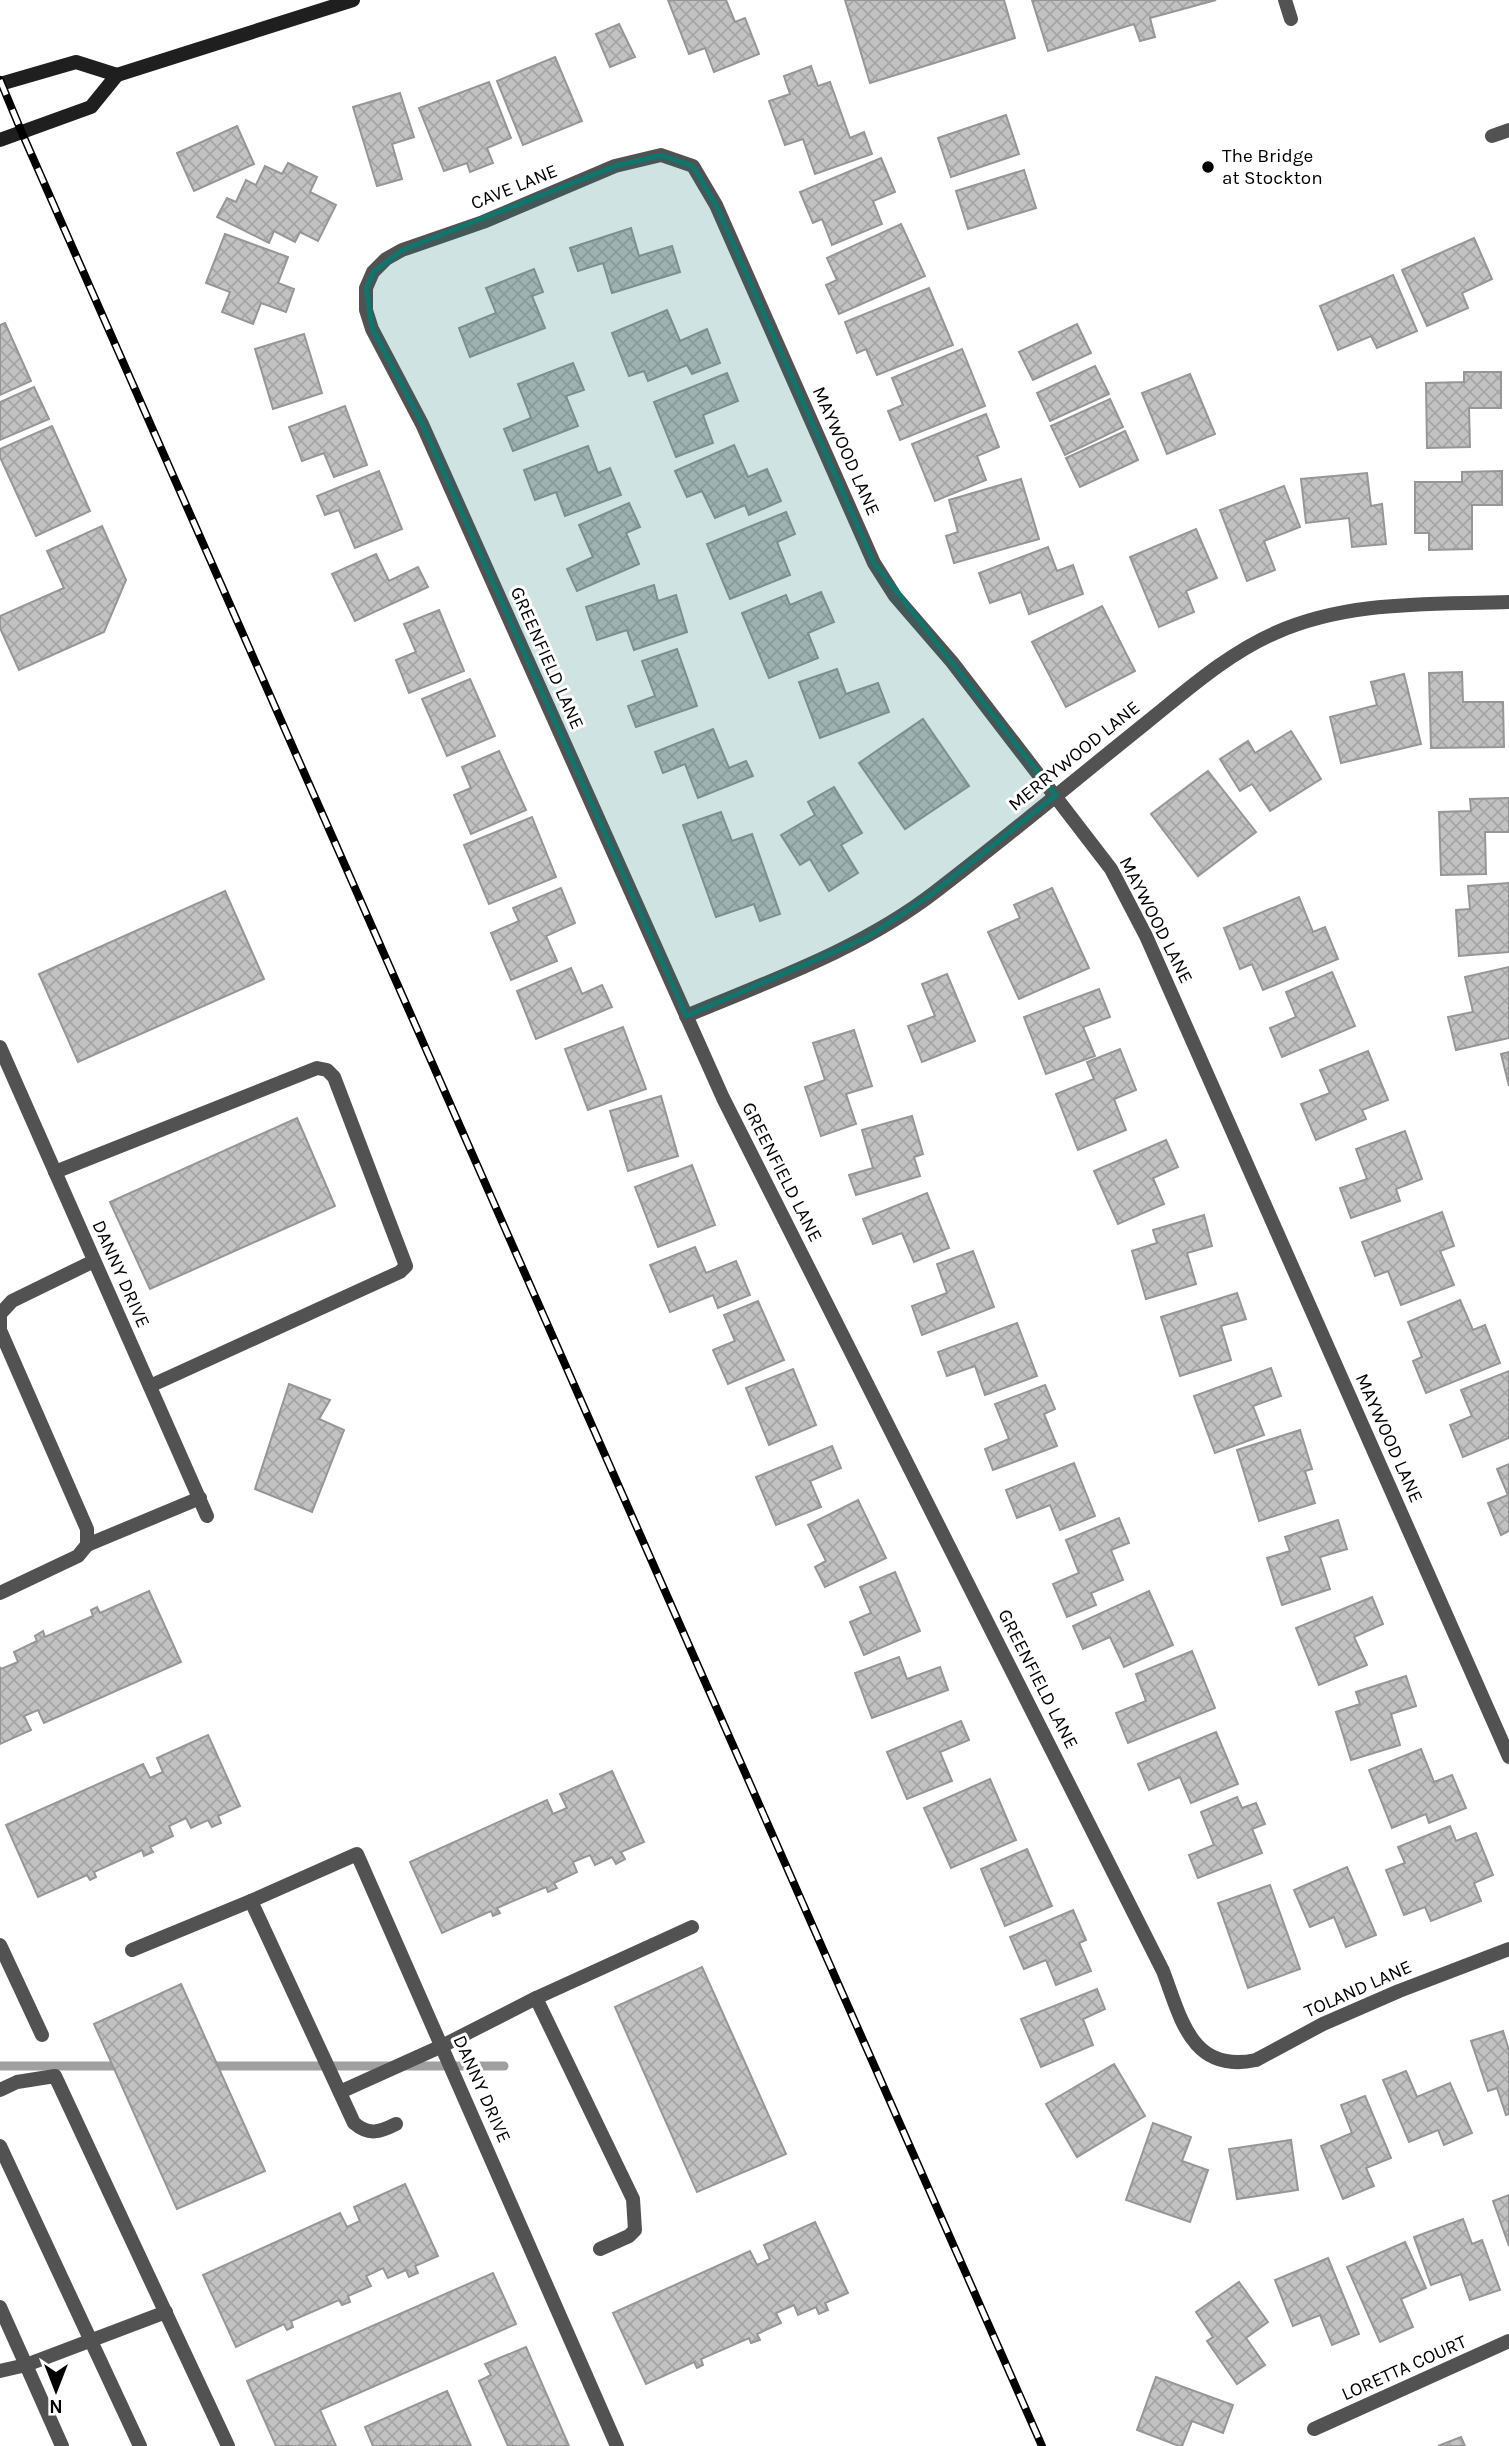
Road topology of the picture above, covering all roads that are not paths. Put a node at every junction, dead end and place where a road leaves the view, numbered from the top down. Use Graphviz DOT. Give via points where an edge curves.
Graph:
graph roads {
  1 [pos="353,0"];
  2 [pos="1285,0"];
  3 [pos="1291,19"];
  4 [pos="117,75"];
  5 [pos="0,84"];
  6 [pos="1509,130"];
  7 [pos="1492,136"];
  8 [pos="0,140"];
  9 [pos="677,159"];
  10 [pos="373,272"];
  11 [pos="1509,602"];
  12 [pos="1056,795"];
  13 [pos="686,1016"];
  14 [pos="0,1047"];
  15 [pos="55,1172"];
  16 [pos="94,1261"];
  17 [pos="150,1386"];
  18 [pos="200,1498"];
  19 [pos="207,1516"];
  20 [pos="87,1545"];
  21 [pos="0,1593"];
  22 [pos="1509,1757"];
  23 [pos="251,1901"];
  24 [pos="692,1927"];
  25 [pos="0,1945"];
  26 [pos="1509,1949"];
  27 [pos="132,1950"];
  28 [pos="536,1998"];
  29 [pos="42,2035"];
  30 [pos="442,2046"];
  31 [pos="1223,2061"];
  32 [pos="0,2090"];
  33 [pos="340,2092"];
  34 [pos="396,2124"];
  35 [pos="0,2146"];
  36 [pos="600,2249"];
  37 [pos="0,2307"];
  38 [pos="166,2312"];
  39 [pos="92,2340"];
  40 [pos="1509,2341"];
  41 [pos="26,2365"];
  42 [pos="0,2371"];
  43 [pos="1314,2430"];
  44 [pos="62,2446"];
  45 [pos="140,2446"];
  46 [pos="228,2446"];
  47 [pos="617,2446"];
  1 -- 4 [label="main road"];
  2 -- 3 [label="street"];
  4 -- 5 [label="main road" via="76,62"];
  4 -- 8 [label="main road" via="91,107"];
  6 -- 7 [label="street"];
  9 -- 10 [label="street, CAVE LANE" via="661,155 615,166 483,222 402,250"];
  9 -- 12 [label="street, MAYWOOD LANE" via="693,166 716,205 874,563 895,596"];
  10 -- 13 [label="street, GREENFIELD LANE" via="366,288 372,330 422,424"];
  11 -- 12 [label="street, MERRYWOOD LANE" via="1357,609 1274,633 1211,671"];
  12 -- 13 [label="street, MERRYWOOD LANE" via="933,893 868,937"];
  12 -- 22 [label="street, MAYWOOD LANE" via="1111,869 1146,936"];
  13 -- 31 [label="street, GREENFIELD LANE" via="1163,1971 1188,2035 1208,2055"];
  14 -- 15 [label="street, DANNY DRIVE"];
  15 -- 16 [label="street, DANNY DRIVE"];
  15 -- 17 [label="street" via="317,1068 334,1077 406,1266"];
  16 -- 17 [label="street, DANNY DRIVE"];
  16 -- 20 [label="street" via="12,1301 1,1314 1,1330 87,1530"];
  17 -- 18 [label="street, DANNY DRIVE"];
  18 -- 19 [label="street, DANNY DRIVE"];
  18 -- 20 [label="street"];
  20 -- 21 [label="street" via="78,1556"];
  23 -- 27 [label="street"];
  23 -- 30 [label="street, DANNY DRIVE" via="357,1854"];
  23 -- 33 [label="street"];
  24 -- 28 [label="street"];
  25 -- 29 [label="street"];
  26 -- 31 [label="street, TOLAND LANE" via="1323,2024 1256,2060"];
  28 -- 30 [label="street"];
  28 -- 36 [label="street" via="633,2199 635,2230"];
  30 -- 33 [label="street"];
  30 -- 47 [label="street, DANNY DRIVE"];
  32 -- 38 [label="street" via="17,2082 55,2076"];
  33 -- 34 [label="street" via="354,2123 363,2131 374,2133"];
  35 -- 39 [label="street"];
  37 -- 41 [label="street"];
  38 -- 39 [label="street"];
  38 -- 46 [label="street"];
  39 -- 41 [label="street"];
  39 -- 45 [label="street"];
  40 -- 43 [label="street, LORETTA COURT"];
  41 -- 42 [label="street"];
  41 -- 44 [label="street"];
}
